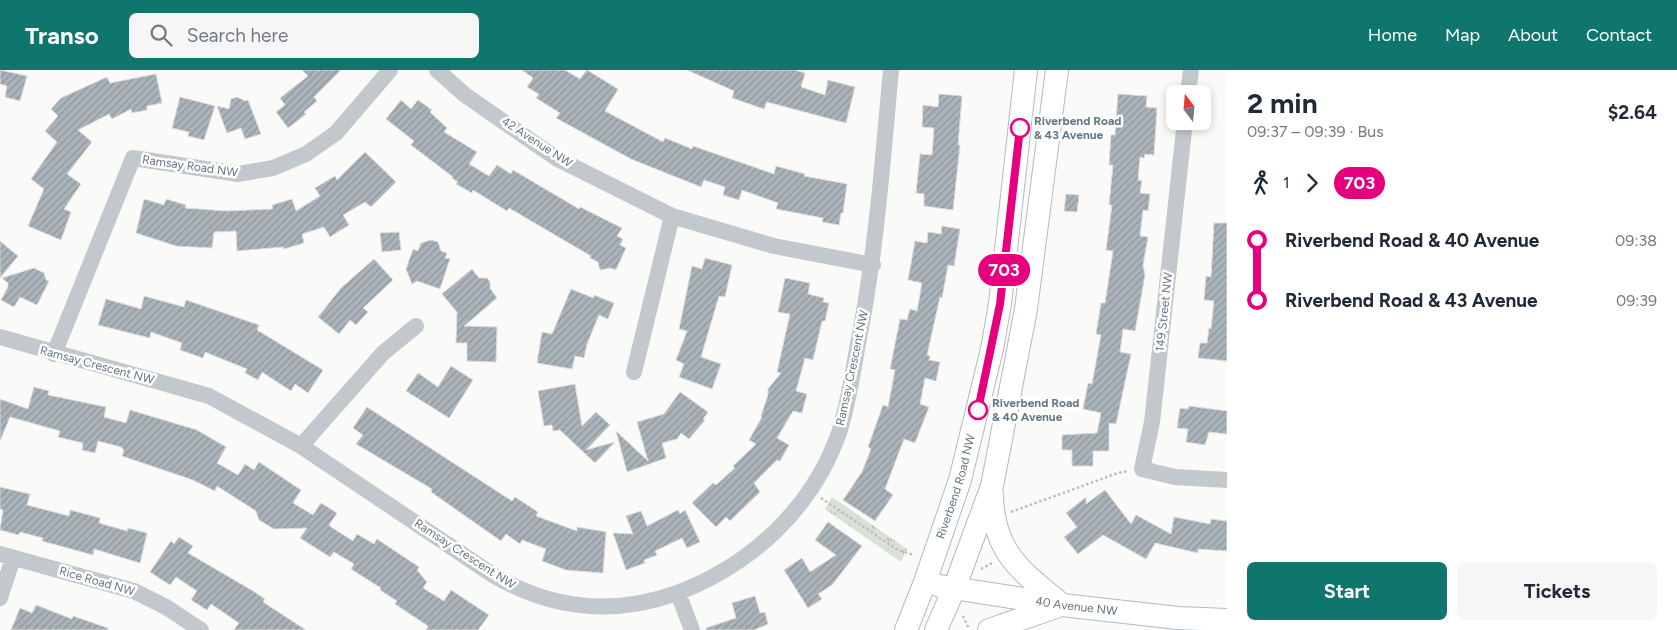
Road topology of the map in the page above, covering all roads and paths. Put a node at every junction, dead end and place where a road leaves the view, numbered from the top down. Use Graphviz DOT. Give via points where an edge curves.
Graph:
graph roads {
  1 [pos="390,70"];
  2 [pos="437,70"];
  3 [pos="892,70"];
  4 [pos="1026,70"];
  5 [pos="1057,70"];
  6 [pos="1191,70"];
  7 [pos="1189,85"];
  8 [pos="1184,130"];
  9 [pos="672,216"];
  10 [pos="873,265"];
  11 [pos="416,326"];
  12 [pos="0,338"];
  13 [pos="54,354"];
  14 [pos="634,372"];
  15 [pos="301,446"];
  16 [pos="1142,469"];
  17 [pos="1227,480"];
  18 [pos="992,486"];
  19 [pos="811,489"];
  20 [pos="1007,513"];
  21 [pos="7,556"];
  22 [pos="915,556"];
  23 [pos="993,562"];
  24 [pos="977,571"];
  25 [pos="926,582"];
  26 [pos="954,589"];
  27 [pos="678,593"];
  28 [pos="0,598"];
  29 [pos="1062,605"];
  30 [pos="962,613"];
  31 [pos="1227,620"];
  32 [pos="201,630"];
  33 [pos="692,630"];
  34 [pos="906,630"];
  35 [pos="936,630"];
  36 [pos="970,630"];
  37 [pos="989,630"];
  1 -- 13 [label="street, Ramsay Road NW" via="336,133 306,154 273,168 238,174 133,158"];
  2 -- 9 [label="street, 42 Avenue NW" via="465,94 556,158"];
  3 -- 10 [label="street, Ramsay Crescent NW"];
  4 -- 25 [label="street, Riverbend Road NW" via="1000,304 992,348 960,480"];
  5 -- 18 [label="street" via="1026,309"];
  6 -- 7 [label="street"];
  8 -- 16 [label="street, 149 Street NW" via="1152,422"];
  9 -- 10 [label="street, 42 Avenue NW" via="774,246"];
  9 -- 14 [label="street"];
  10 -- 19 [label="street, Ramsay Crescent NW" via="845,413 831,452"];
  11 -- 15 [label="street" via="382,353"];
  12 -- 13 [label="street, Ramsay Crescent NW"];
  13 -- 15 [label="street, Ramsay Crescent NW" via="209,396"];
  15 -- 27 [label="street, Ramsay Crescent NW" via="493,574 527,592 563,604 601,607 640,604"];
  16 -- 17 [label="street" via="1175,477"];
  16 -- 20 [label="path" via="1118,472"];
  18 -- 26 [label="street"];
  18 -- 29 [label="street" via="992,518 998,536 1028,577"];
  19 -- 22 [label="path" via="898,550"];
  19 -- 27 [label="street, Ramsay Crescent NW" via="784,524 752,553 716,576"];
  21 -- 28 [label="street, Rice Road NW"];
  21 -- 32 [label="street, Rice Road NW" via="134,591"];
  23 -- 24 [label="path"];
  25 -- 26 [label="street, 40 Avenue NW"];
  25 -- 34 [label="street, Riverbend Road NW"];
  26 -- 29 [label="street, 40 Avenue NW"];
  26 -- 35 [label="street"];
  27 -- 33 [label="street"];
  29 -- 31 [label="street, 40 Avenue NW"];
  29 -- 37 [label="street"];
  30 -- 36 [label="path"];
}
